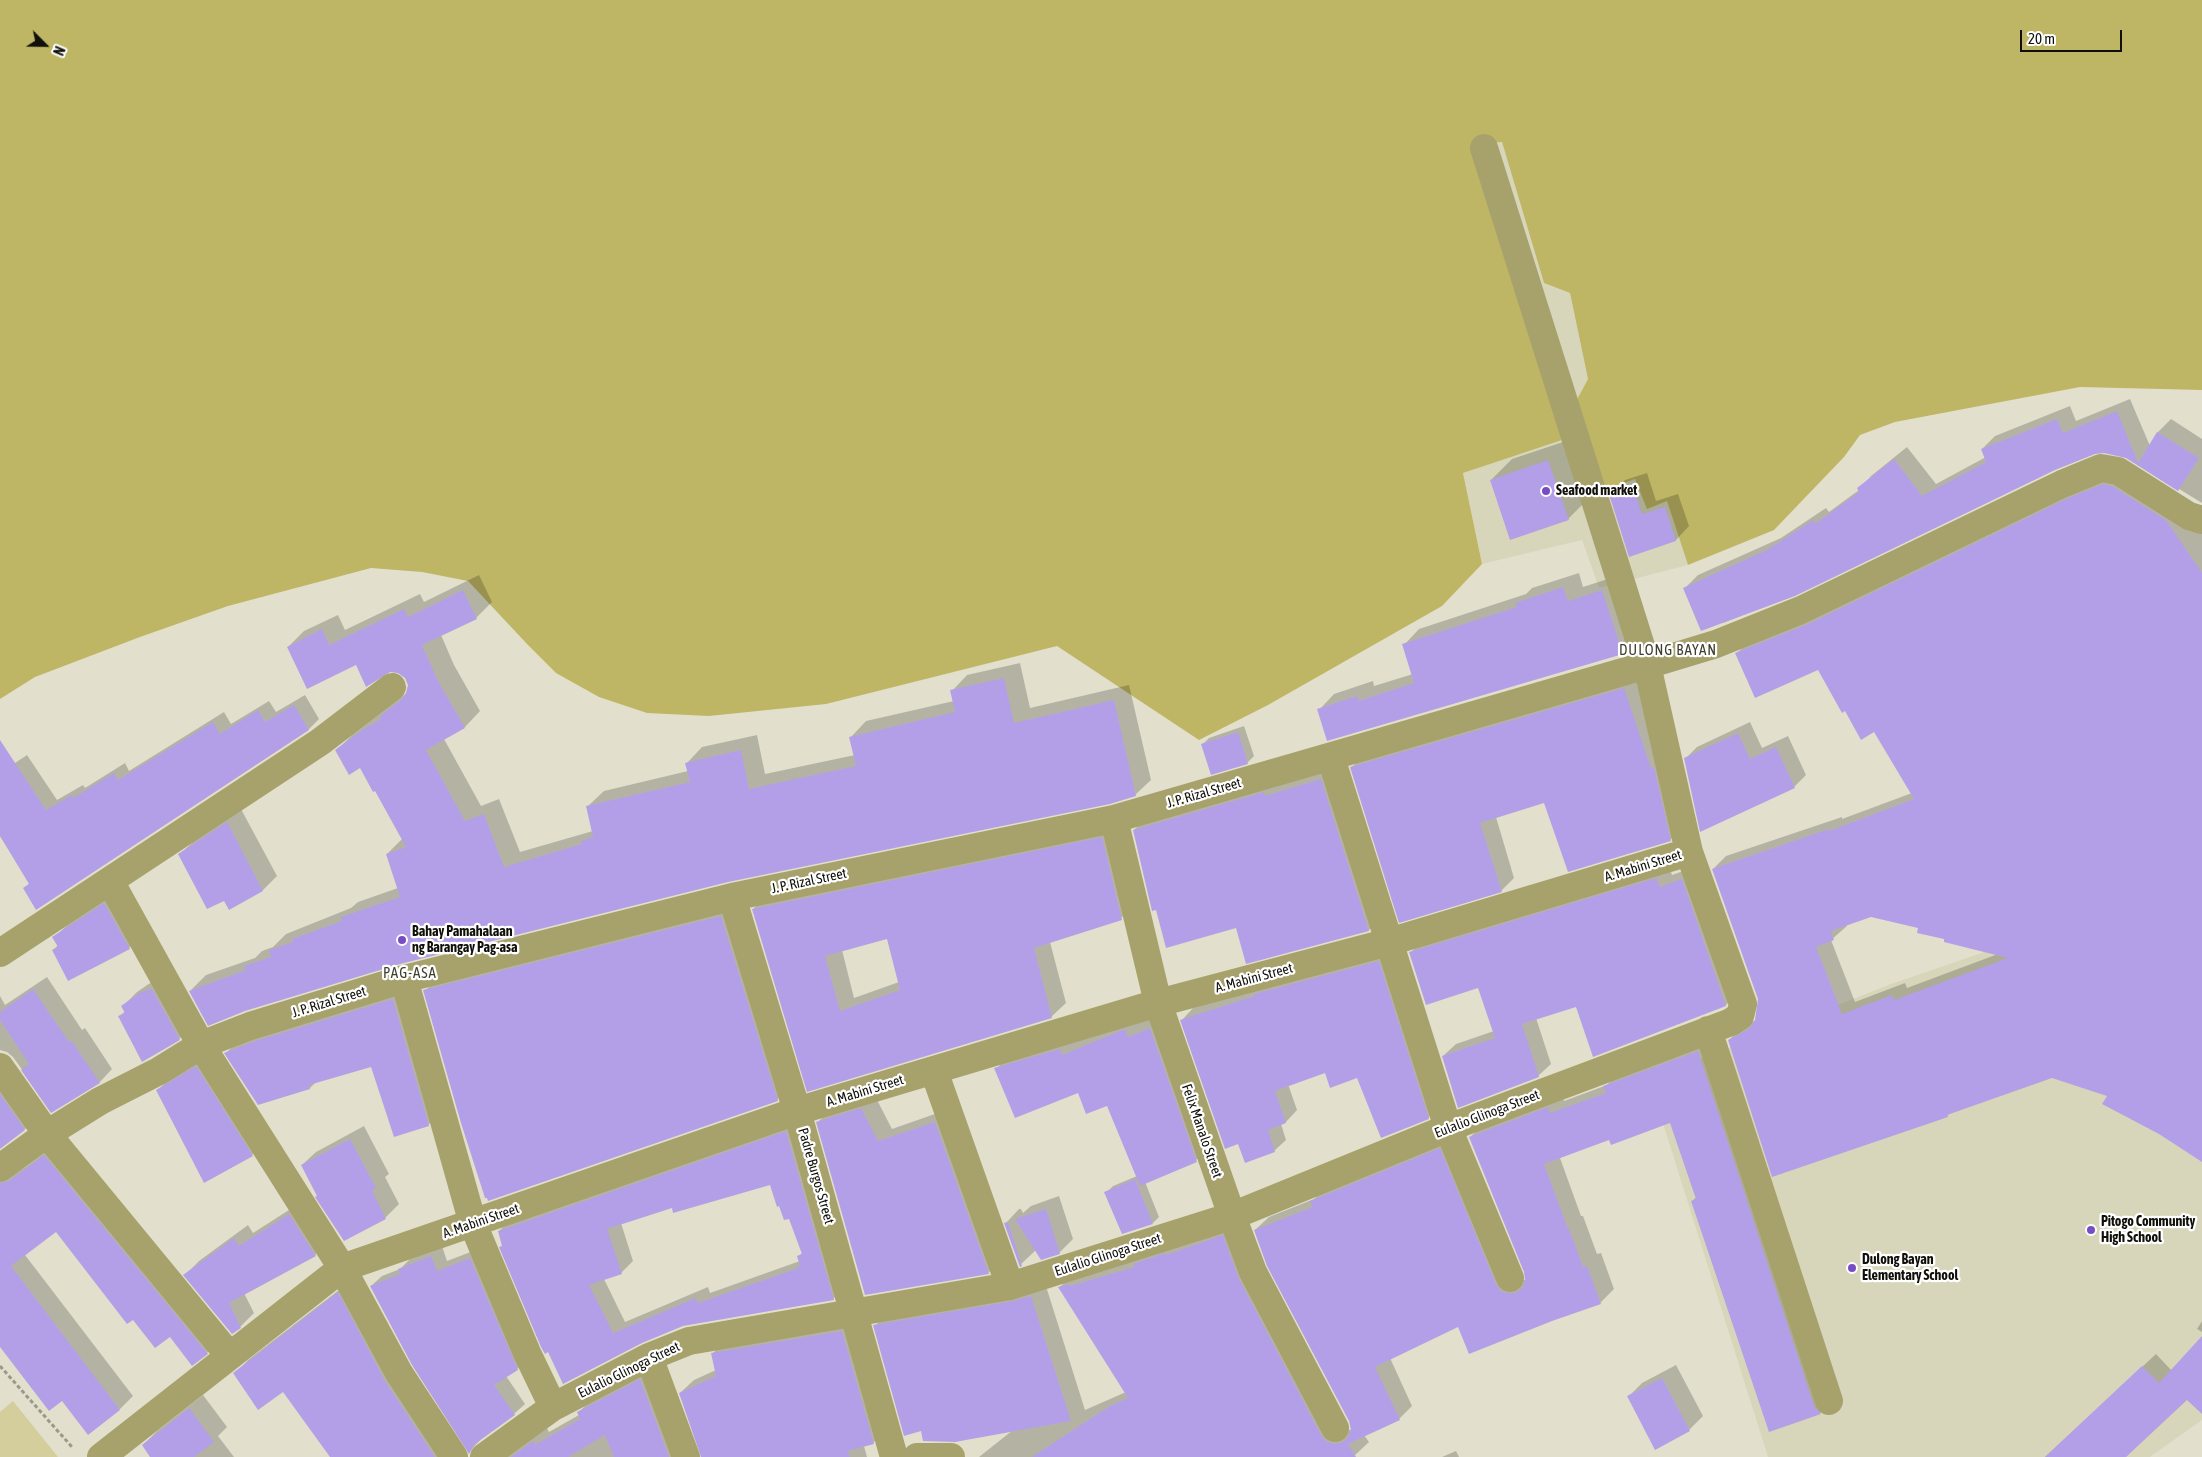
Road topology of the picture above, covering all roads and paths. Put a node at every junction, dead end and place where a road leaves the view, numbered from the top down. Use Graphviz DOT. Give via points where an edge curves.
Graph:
graph roads {
  1 [pos="1484,148"];
  2 [pos="2202,520"];
  3 [pos="1647,665"];
  4 [pos="392,687"];
  5 [pos="1331,758"];
  6 [pos="1114,818"];
  7 [pos="1689,852"];
  8 [pos="110,881"];
  9 [pos="732,897"];
  10 [pos="1389,942"];
  11 [pos="0,953"];
  12 [pos="404,979"];
  13 [pos="1158,1003"];
  14 [pos="1720,1026"];
  15 [pos="201,1045"];
  16 [pos="0,1067"];
  17 [pos="934,1070"];
  18 [pos="797,1111"];
  19 [pos="1448,1128"];
  20 [pos="47,1134"];
  21 [pos="0,1168"];
  22 [pos="1232,1216"];
  23 [pos="472,1224"];
  24 [pos="342,1268"];
  25 [pos="1510,1278"];
  26 [pos="1010,1286"];
  27 [pos="854,1312"];
  28 [pos="229,1355"];
  29 [pos="649,1357"];
  30 [pos="0,1366"];
  31 [pos="1829,1401"];
  32 [pos="553,1407"];
  33 [pos="1335,1428"];
  34 [pos="75,1450"];
  35 [pos="101,1457"];
  36 [pos="454,1457"];
  37 [pos="484,1457"];
  38 [pos="686,1457"];
  39 [pos="894,1457"];
  40 [pos="917,1457"];
  41 [pos="951,1457"];
  1 -- 3 [label="street"];
  2 -- 3 [label="street, J. P. Rizal Street" via="2189,516 2118,471 2101,468 1801,610 1716,644"];
  3 -- 5 [label="street, J. P. Rizal Street"];
  3 -- 7 [label="street"];
  4 -- 8 [label="street" via="320,742"];
  5 -- 6 [label="street, J. P. Rizal Street"];
  5 -- 10 [label="street"];
  6 -- 9 [label="street, J. P. Rizal Street"];
  6 -- 13 [label="street, Felix Manalo Street"];
  7 -- 10 [label="street, A. Mabini Street"];
  7 -- 14 [label="street" via="1743,1004 1740,1016"];
  8 -- 11 [label="street"];
  8 -- 15 [label="street"];
  9 -- 12 [label="street, J. P. Rizal Street"];
  9 -- 18 [label="street, Padre Burgos Street"];
  10 -- 13 [label="street, A. Mabini Street"];
  10 -- 19 [label="street"];
  12 -- 15 [label="street, J. P. Rizal Street" via="250,1026"];
  12 -- 23 [label="street"];
  13 -- 17 [label="street, A. Mabini Street"];
  13 -- 22 [label="street, Felix Manalo Street"];
  14 -- 19 [label="street, Eulalio Glinoga Street"];
  14 -- 31 [label="street"];
  15 -- 20 [label="street, J. P. Rizal Street"];
  15 -- 24 [label="street"];
  16 -- 20 [label="street"];
  17 -- 18 [label="street, A. Mabini Street"];
  17 -- 26 [label="street"];
  18 -- 23 [label="street, A. Mabini Street"];
  18 -- 27 [label="street, Padre Burgos Street"];
  19 -- 22 [label="street, Eulalio Glinoga Street"];
  19 -- 25 [label="street"];
  20 -- 21 [label="street, J. P. Rizal Street"];
  20 -- 28 [label="street"];
  22 -- 26 [label="street, Eulalio Glinoga Street"];
  22 -- 33 [label="street, Felix Manalo Street" via="1253,1272"];
  23 -- 24 [label="street, A. Mabini Street"];
  23 -- 32 [label="street"];
  24 -- 28 [label="street, A. Mabini Street"];
  24 -- 36 [label="street" via="399,1373"];
  26 -- 27 [label="street, Eulalio Glinoga Street"];
  27 -- 29 [label="street, Eulalio Glinoga Street" via="689,1341"];
  27 -- 39 [label="street, Padre Burgos Street"];
  28 -- 35 [label="street, A. Mabini Street"];
  29 -- 32 [label="street, Eulalio Glinoga Street"];
  29 -- 38 [label="street"];
  30 -- 34 [label="path"];
  32 -- 37 [label="street, Eulalio Glinoga Street"];
  40 -- 41 [label="street"];
}
